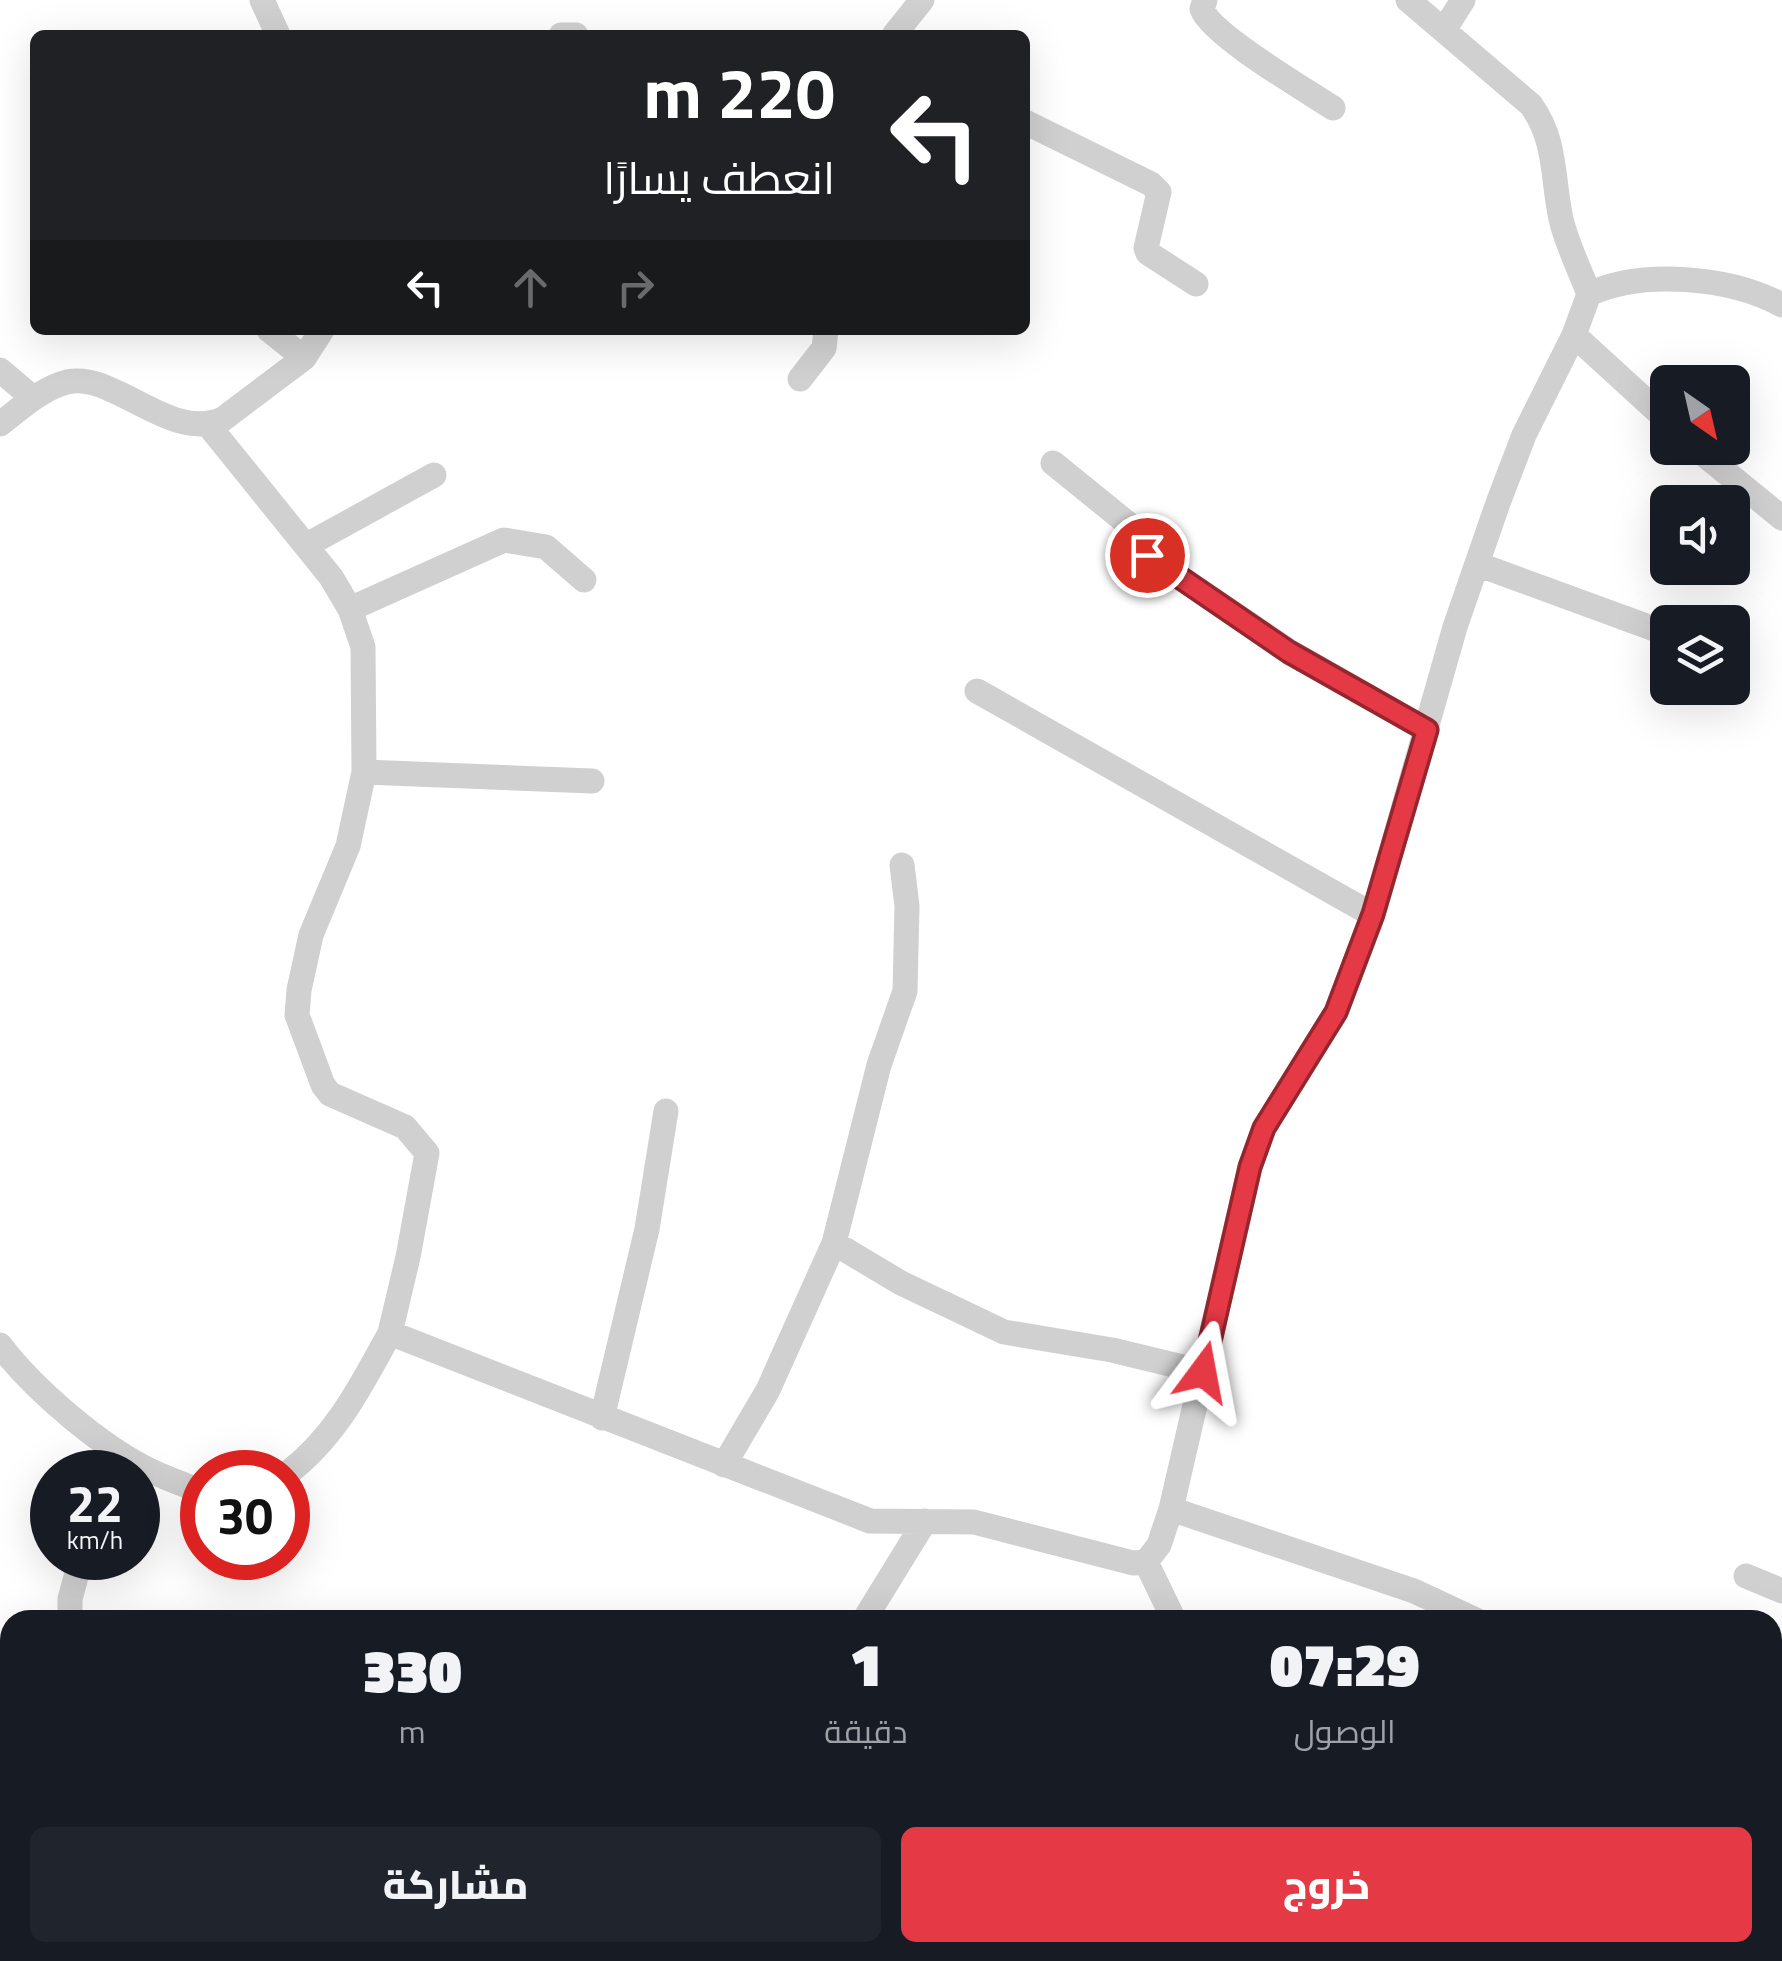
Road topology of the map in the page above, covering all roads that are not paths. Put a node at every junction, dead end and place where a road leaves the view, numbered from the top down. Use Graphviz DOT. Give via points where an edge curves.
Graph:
graph roads {
  1 [pos="262,0"];
  2 [pos="922,0"];
  3 [pos="1205,0"];
  4 [pos="1408,0"];
  5 [pos="1464,0"];
  6 [pos="276,30"];
  7 [pos="898,30"];
  8 [pos="1444,30"];
  9 [pos="1333,108"];
  10 [pos="1030,124"];
  11 [pos="1196,284"];
  12 [pos="1589,294"];
  13 [pos="1782,305"];
  14 [pos="275,335"];
  15 [pos="319,335"];
  16 [pos="825,335"];
  17 [pos="1574,335"];
  18 [pos="304,358"];
  19 [pos="0,370"];
  20 [pos="800,379"];
  21 [pos="33,398"];
  22 [pos="1650,405"];
  23 [pos="0,424"];
  24 [pos="209,426"];
  25 [pos="1054,463"];
  26 [pos="1717,465"];
  27 [pos="434,475"];
  28 [pos="1782,518"];
  29 [pos="307,544"];
  30 [pos="1477,564"];
  31 [pos="584,580"];
  32 [pos="350,609"];
  33 [pos="1650,627"];
  34 [pos="978,691"];
  35 [pos="1427,730"];
  36 [pos="364,772"];
  37 [pos="592,780"];
  38 [pos="902,865"];
  39 [pos="1373,914"];
  40 [pos="666,1111"];
  41 [pos="834,1243"];
  42 [pos="390,1333"];
  43 [pos="0,1345"];
  44 [pos="1203,1372"];
  45 [pos="602,1418"];
  46 [pos="114,1450"];
  47 [pos="310,1456"];
  48 [pos="724,1465"];
  49 [pos="1171,1509"];
  50 [pos="925,1521"];
  51 [pos="1146,1562"];
  52 [pos="1746,1576"];
  53 [pos="76,1580"];
  54 [pos="1782,1591"];
  55 [pos="70,1610"];
  56 [pos="870,1610"];
  57 [pos="1169,1610"];
  58 [pos="1455,1610"];
  1 -- 6 [label="street"];
  2 -- 7 [label="street"];
  3 -- 9 [label="street" via="1207,20"];
  4 -- 8 [label="street"];
  5 -- 8 [label="street"];
  8 -- 12 [label="street" via="1542,121 1561,219"];
  10 -- 11 [label="street" via="1151,184 1158,202 1148,253"];
  12 -- 13 [label="street" via="1658,277 1758,292"];
  12 -- 17 [label="street"];
  14 -- 18 [label="street"];
  15 -- 18 [label="street"];
  16 -- 20 [label="street" via="824,348"];
  17 -- 22 [label="street"];
  17 -- 30 [label="street" via="1524,435"];
  18 -- 24 [label="street"];
  19 -- 21 [label="street"];
  21 -- 23 [label="street"];
  21 -- 24 [label="street" via="86,381 177,420"];
  24 -- 29 [label="street"];
  25 -- 35 [label="street" via="1132,527 1147,555 1289,652"];
  26 -- 28 [label="street"];
  27 -- 29 [label="street"];
  29 -- 32 [label="street"];
  30 -- 33 [label="street"];
  30 -- 35 [label="street"];
  31 -- 32 [label="street" via="546,547 504,540"];
  32 -- 36 [label="street" via="362,647"];
  34 -- 39 [label="street"];
  35 -- 39 [label="street"];
  36 -- 37 [label="street"];
  36 -- 42 [label="street" via="348,846 311,934 298,1015 330,1094 404,1127 427,1153"];
  38 -- 41 [label="street" via="905,991"];
  39 -- 44 [label="street" via="1336,1012 1264,1128"];
  40 -- 45 [label="street"];
  41 -- 44 [label="street" via="1004,1332"];
  41 -- 48 [label="street" via="768,1390"];
  42 -- 45 [label="street"];
  42 -- 47 [label="street" via="345,1415"];
  43 -- 46 [label="street" via="37,1388"];
  44 -- 49 [label="street"];
  45 -- 48 [label="street"];
  48 -- 50 [label="street" via="870,1521"];
  49 -- 51 [label="street" via="1160,1545"];
  49 -- 58 [label="street"];
  50 -- 51 [label="street" via="974,1522"];
  50 -- 56 [label="street"];
  51 -- 57 [label="street"];
  52 -- 54 [label="street"];
  53 -- 55 [label="street"];
}
